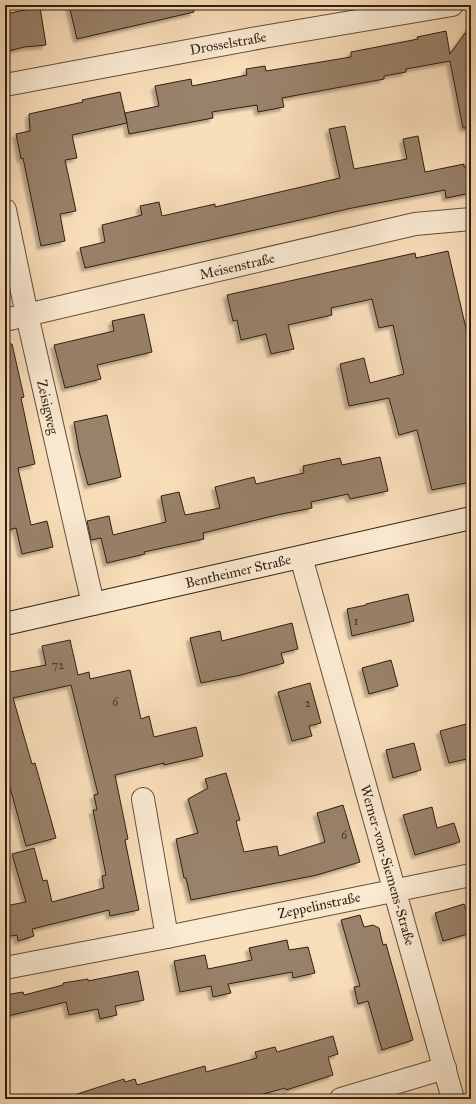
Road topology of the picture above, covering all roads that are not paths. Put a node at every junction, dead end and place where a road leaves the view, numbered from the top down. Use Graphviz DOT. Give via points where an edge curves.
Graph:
graph roads {
  1 [pos="452,5"];
  2 [pos="406,9"];
  3 [pos="5,85"];
  4 [pos="5,210"];
  5 [pos="471,219"];
  6 [pos="27,315"];
  7 [pos="5,320"];
  8 [pos="471,518"];
  9 [pos="301,557"];
  10 [pos="93,604"];
  11 [pos="5,624"];
  12 [pos="143,799"];
  13 [pos="471,875"];
  14 [pos="395,890"];
  15 [pos="167,937"];
  16 [pos="5,968"];
  17 [pos="445,1068"];
  18 [pos="341,1099"];
  19 [pos="453,1099"];
  1 -- 2 [label="street, Drosselstraße"];
  2 -- 3 [label="street, Drosselstraße"];
  4 -- 6 [label="street, Zeisigweg"];
  5 -- 6 [label="street, Meisenstraße" via="415,224"];
  6 -- 7 [label="street, Meisenstraße"];
  6 -- 10 [label="street, Zeisigweg"];
  8 -- 9 [label="street, Bentheimer Straße"];
  9 -- 10 [label="street, Bentheimer Straße"];
  9 -- 14 [label="street, Werner-von-Siemens-Straße"];
  10 -- 11 [label="street, Bentheimer Straße"];
  12 -- 15 [label="street"];
  13 -- 14 [label="street, Zeppelinstraße"];
  14 -- 15 [label="street, Zeppelinstraße"];
  14 -- 17 [label="street, Werner-von-Siemens-Straße"];
  15 -- 16 [label="street, Zeppelinstraße"];
  17 -- 18 [label="street"];
  17 -- 19 [label="street, Werner-von-Siemens-Straße"];
}
